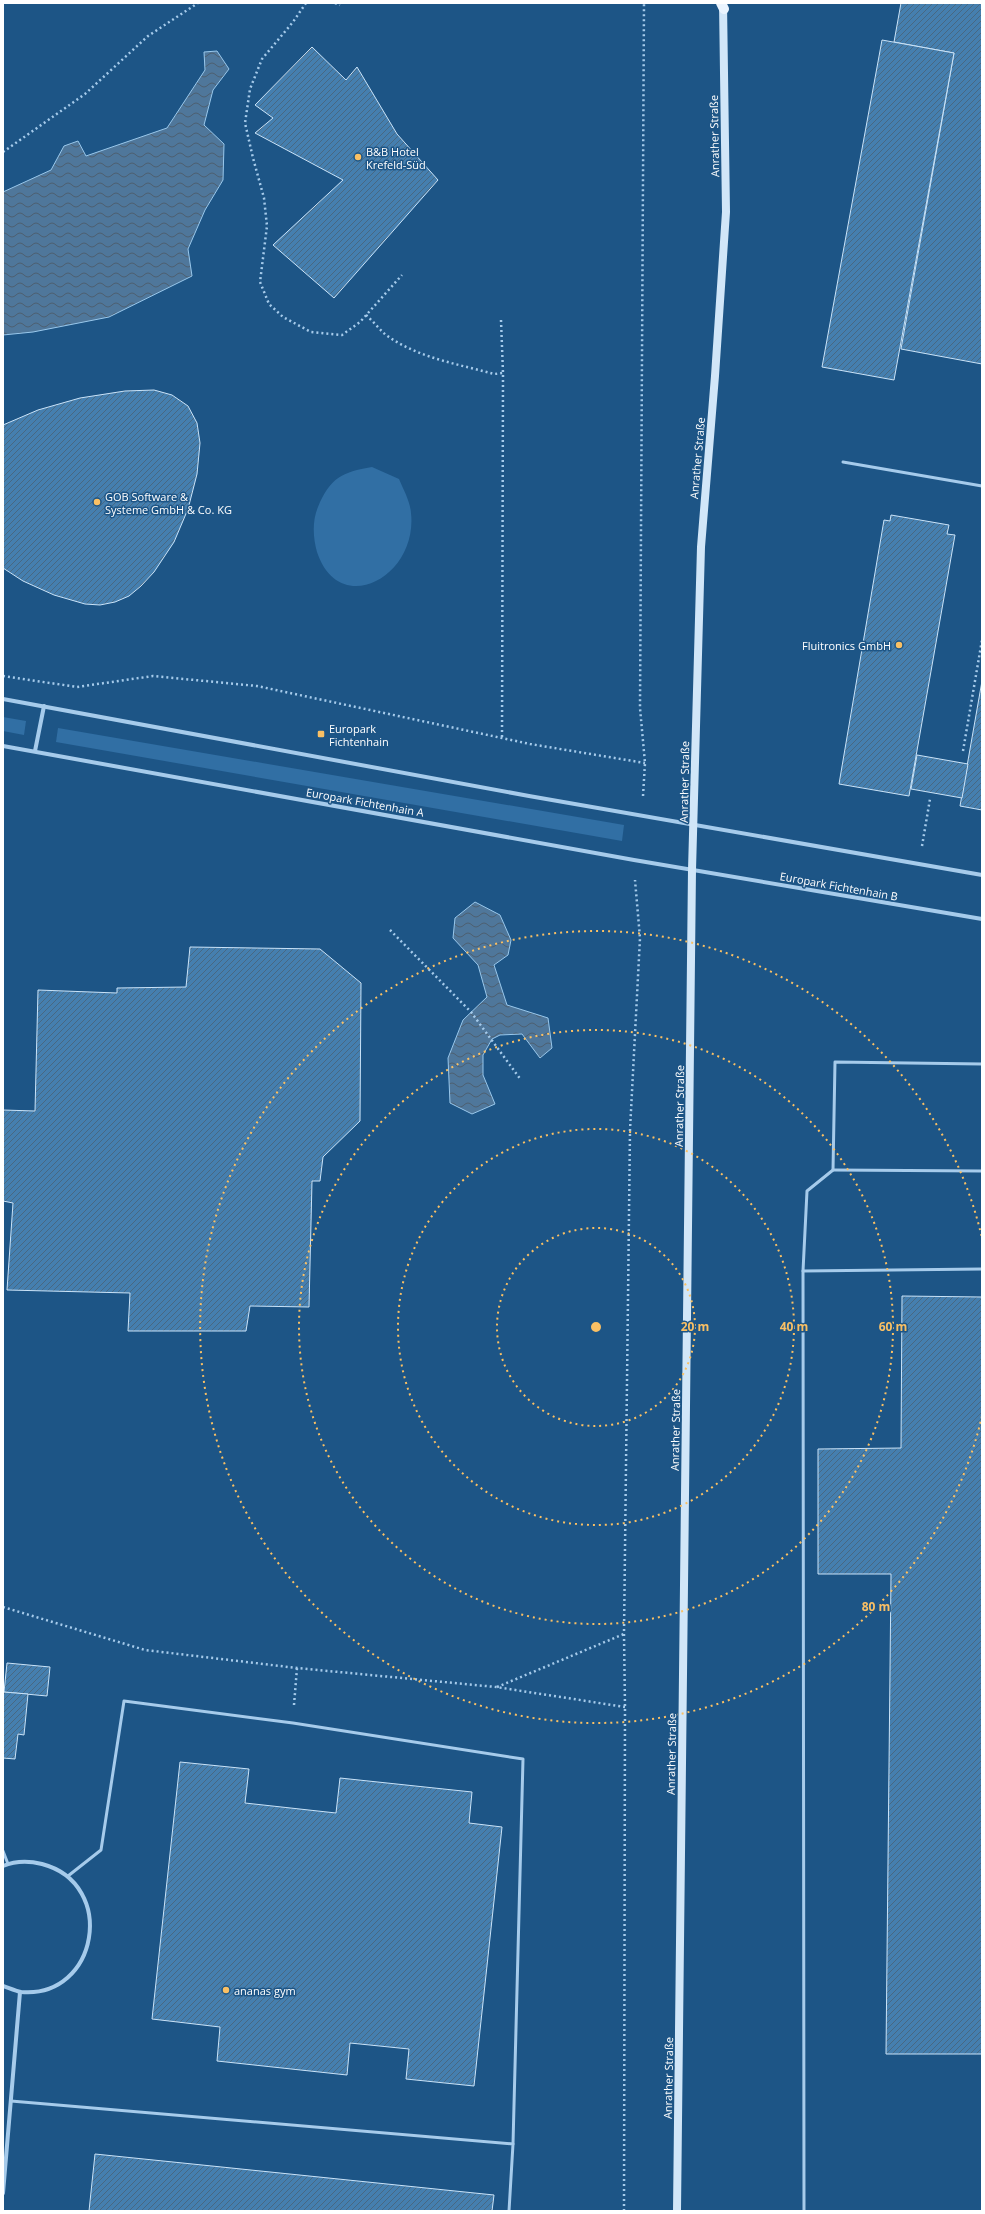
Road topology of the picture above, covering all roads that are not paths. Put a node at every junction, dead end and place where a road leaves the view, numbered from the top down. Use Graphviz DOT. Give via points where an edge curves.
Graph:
graph roads {
  1 [pos="723,4"];
  2 [pos="843,462"];
  3 [pos="982,486"];
  4 [pos="3,699"];
  5 [pos="44,706"];
  6 [pos="3,746"];
  7 [pos="35,751"];
  8 [pos="694,824"];
  9 [pos="692,870"];
  10 [pos="982,875"];
  11 [pos="982,919"];
  12 [pos="982,1064"];
  13 [pos="834,1170"];
  14 [pos="982,1171"];
  15 [pos="982,1269"];
  16 [pos="803,1271"];
  17 [pos="3,1851"];
  18 [pos="8,1864"];
  19 [pos="3,1866"];
  20 [pos="68,1876"];
  21 [pos="3,1986"];
  22 [pos="20,1992"];
  23 [pos="11,2101"];
  24 [pos="513,2144"];
  25 [pos="3,2193"];
  26 [pos="509,2211"];
  27 [pos="677,2211"];
  28 [pos="804,2211"];
  1 -- 8 [label="main road, Anrather Straße" via="726,212 701,547"];
  2 -- 3 [label="lane"];
  4 -- 5 [label="street"];
  5 -- 7 [label="street"];
  5 -- 8 [label="street"];
  6 -- 7 [label="street, Europark Fichtenhain A"];
  7 -- 9 [label="street, Europark Fichtenhain A"];
  8 -- 9 [label="main road, Anrather Straße"];
  8 -- 10 [label="street"];
  9 -- 11 [label="street, Europark Fichtenhain B"];
  9 -- 27 [label="main road, Anrather Straße"];
  12 -- 13 [label="lane" via="835,1062"];
  13 -- 14 [label="lane"];
  13 -- 16 [label="lane" via="807,1191"];
  15 -- 16 [label="lane"];
  16 -- 28 [label="lane"];
  17 -- 18 [label="lane"];
  18 -- 19 [label="street"];
  18 -- 20 [label="street" via="31,1862 53,1867"];
  20 -- 22 [label="street" via="82,1894 91,1921 89,1944 81,1963 65,1979 43,1990"];
  20 -- 24 [label="lane" via="101,1850 124,1701 293,1723 524,1759"];
  21 -- 22 [label="street"];
  22 -- 23 [label="street"];
  23 -- 24 [label="lane"];
  23 -- 25 [label="street"];
  24 -- 26 [label="lane"];
}
